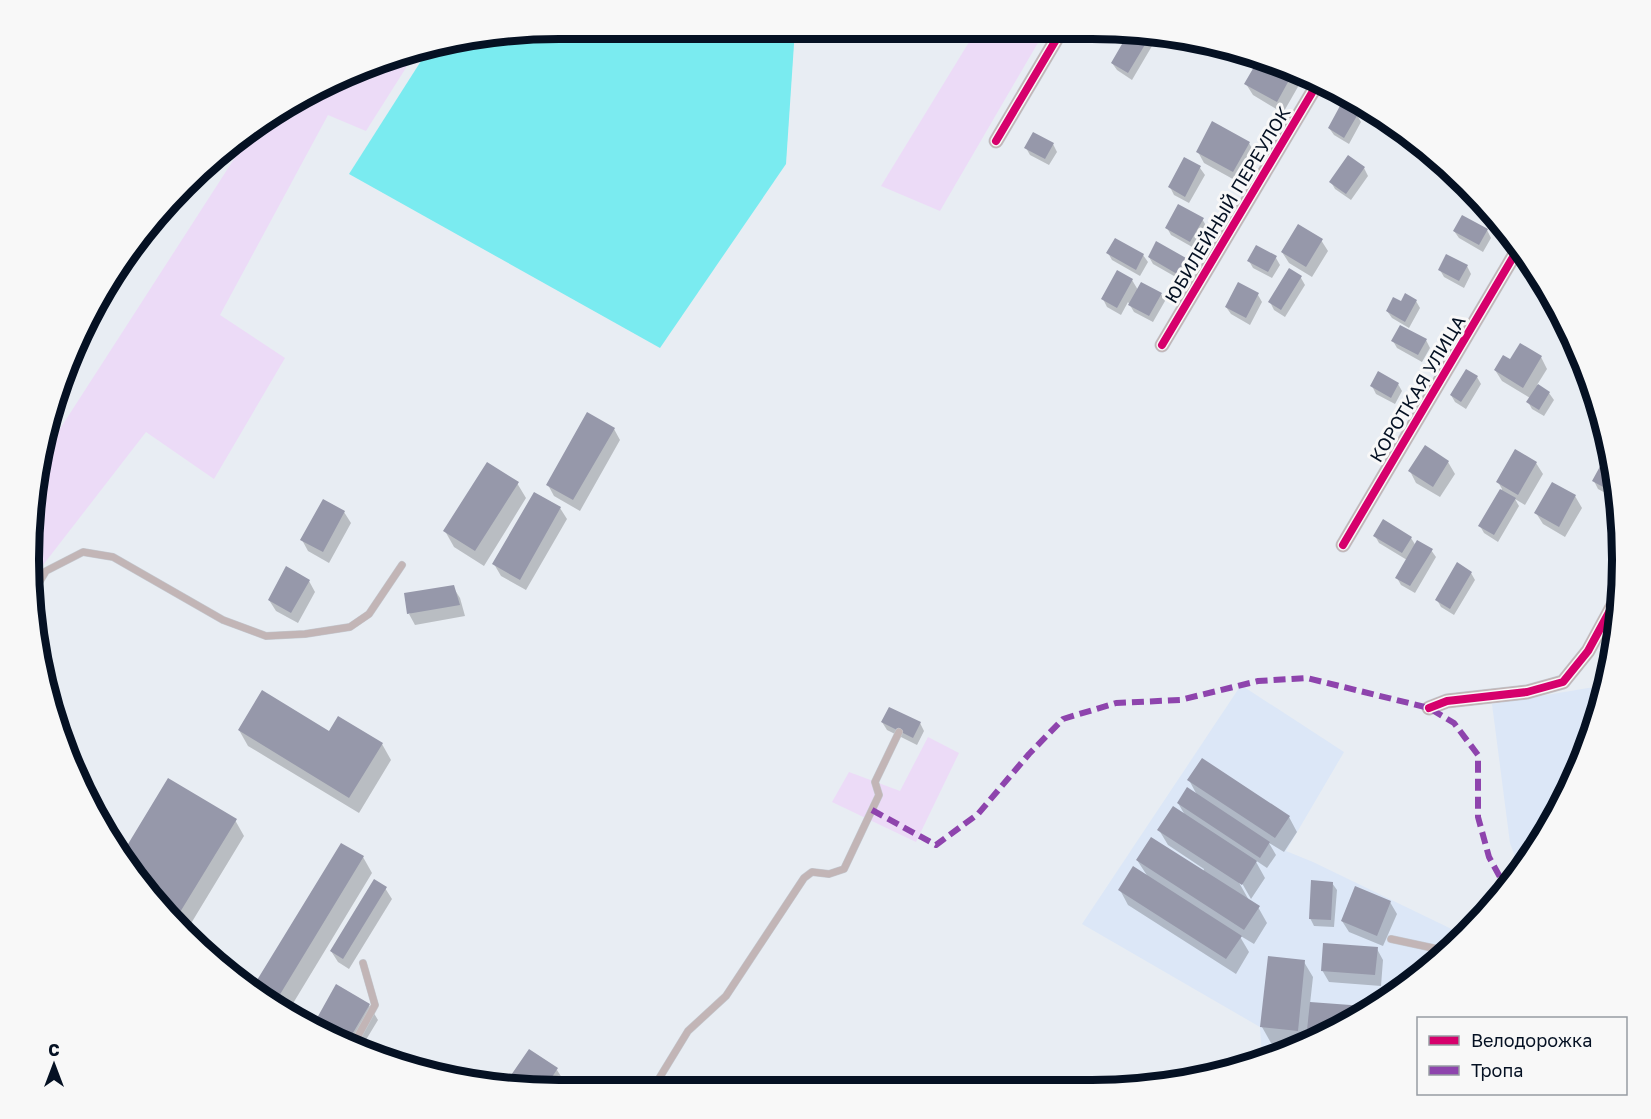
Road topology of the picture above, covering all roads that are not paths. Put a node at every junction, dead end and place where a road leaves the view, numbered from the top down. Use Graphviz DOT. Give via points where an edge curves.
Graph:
graph roads {
  1 [pos="1056,39"];
  2 [pos="1314,89"];
  3 [pos="996,141"];
  4 [pos="1514,256"];
  5 [pos="1162,345"];
  6 [pos="1343,545"];
  7 [pos="402,565"];
  8 [pos="40,582"];
  9 [pos="1609,612"];
  10 [pos="1429,708"];
  11 [pos="899,732"];
  12 [pos="1391,939"];
  13 [pos="1437,949"];
  14 [pos="363,963"];
  15 [pos="357,1038"];
  16 [pos="658,1080"];
  1 -- 3 [label="street"];
  2 -- 5 [label="street, ЮБИЛЕЙНЫЙ ПЕРЕУЛОК"];
  4 -- 6 [label="street, КОРОТКАЯ УЛИЦА"];
  7 -- 8 [label="lane" via="369,614 350,627 266,636 223,620 113,557 83,552 46,571"];
  9 -- 10 [label="street" via="1588,651 1563,682 1527,692 1447,701"];
  11 -- 16 [label="lane" via="875,782 879,795 844,869 829,874 812,872 804,878 726,996 688,1031"];
  12 -- 13 [label="lane"];
  14 -- 15 [label="lane" via="375,1005"];
}
